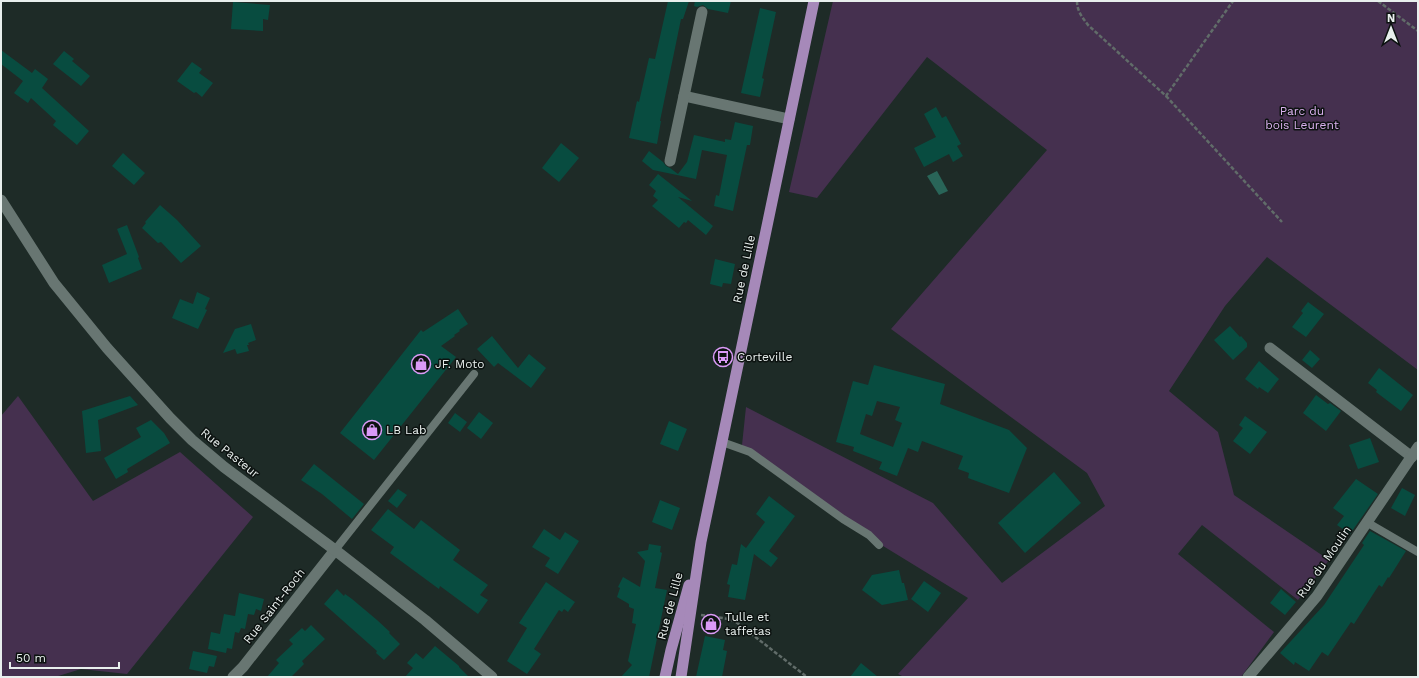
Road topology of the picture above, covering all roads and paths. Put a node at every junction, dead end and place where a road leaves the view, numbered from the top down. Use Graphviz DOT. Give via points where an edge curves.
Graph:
graph roads {
  1 [pos="814,1"];
  2 [pos="1077,1"];
  3 [pos="1233,1"];
  4 [pos="1378,1"];
  5 [pos="702,12"];
  6 [pos="1418,31"];
  7 [pos="684,96"];
  8 [pos="1166,96"];
  9 [pos="789,119"];
  10 [pos="670,161"];
  11 [pos="1,200"];
  12 [pos="1282,222"];
  13 [pos="1270,348"];
  14 [pos="474,374"];
  15 [pos="722,442"];
  16 [pos="1418,447"];
  17 [pos="1412,457"];
  18 [pos="1368,523"];
  19 [pos="701,542"];
  20 [pos="879,545"];
  21 [pos="335,550"];
  22 [pos="1418,552"];
  23 [pos="691,613"];
  24 [pos="233,677"];
  25 [pos="492,677"];
  26 [pos="665,677"];
  27 [pos="681,677"];
  28 [pos="806,677"];
  29 [pos="1248,677"];
  1 -- 9 [label="main road, Rue de Lille"];
  2 -- 8 [label="path" via="1080,15 1088,25"];
  3 -- 8 [label="path"];
  4 -- 6 [label="path"];
  5 -- 7 [label="street"];
  7 -- 9 [label="street"];
  7 -- 10 [label="street"];
  8 -- 12 [label="path"];
  9 -- 15 [label="main road, Rue de Lille"];
  11 -- 21 [label="street, Rue Pasteur" via="54,283 107,348 170,418 224,466"];
  13 -- 17 [label="street"];
  14 -- 21 [label="lane"];
  15 -- 19 [label="main road, Rue de Lille"];
  15 -- 20 [label="lane" via="750,452 869,535"];
  16 -- 17 [label="street, Rue du Moulin"];
  17 -- 18 [label="street, Rue du Moulin"];
  18 -- 22 [label="lane"];
  18 -- 29 [label="street, Rue du Moulin" via="1317,596"];
  19 -- 23 [label="main road, Rue de Lille"];
  19 -- 26 [label="main road, Rue de Lille"];
  21 -- 24 [label="street, Rue Saint-Roch"];
  21 -- 25 [label="street, Rue Pasteur" via="451,641"];
  23 -- 27 [label="main road, Rue de Lille"];
  23 -- 28 [label="path" via="736,622"];
}
